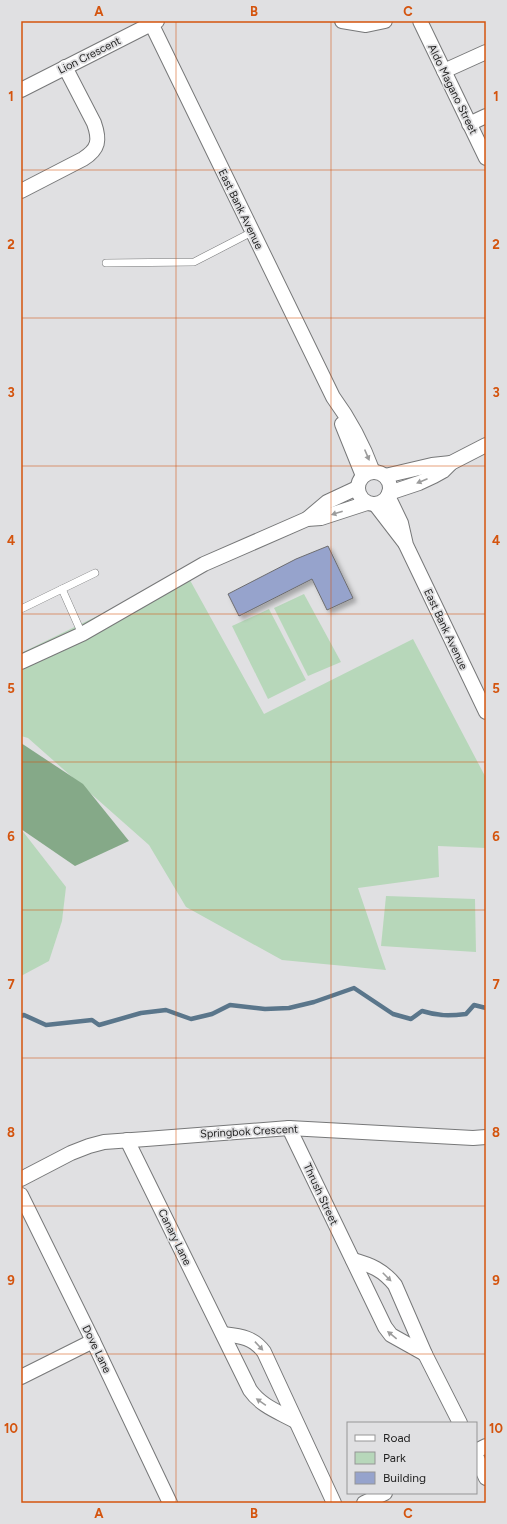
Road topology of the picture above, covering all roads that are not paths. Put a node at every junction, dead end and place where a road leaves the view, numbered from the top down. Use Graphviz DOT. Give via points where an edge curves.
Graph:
graph roads {
  1 [pos="342,21"];
  2 [pos="385,21"];
  3 [pos="420,21"];
  4 [pos="153,22"];
  5 [pos="486,52"];
  6 [pos="65,67"];
  7 [pos="444,71"];
  8 [pos="21,90"];
  9 [pos="486,116"];
  10 [pos="470,124"];
  11 [pos="486,158"];
  12 [pos="21,191"];
  13 [pos="252,232"];
  14 [pos="106,263"];
  15 [pos="486,445"];
  16 [pos="451,463"];
  17 [pos="370,478"];
  18 [pos="389,494"];
  19 [pos="371,503"];
  20 [pos="307,519"];
  21 [pos="406,545"];
  22 [pos="95,573"];
  23 [pos="62,590"];
  24 [pos="21,609"];
  25 [pos="82,634"];
  26 [pos="22,662"];
  27 [pos="486,712"];
  28 [pos="289,1128"];
  29 [pos="486,1137"];
  30 [pos="127,1140"];
  31 [pos="21,1179"];
  32 [pos="21,1195"];
  33 [pos="352,1260"];
  34 [pos="223,1334"];
  35 [pos="93,1341"];
  36 [pos="426,1354"];
  37 [pos="21,1377"];
  38 [pos="295,1421"];
  39 [pos="460,1422"];
  40 [pos="486,1446"];
  41 [pos="477,1450"];
  42 [pos="477,1458"];
  43 [pos="486,1478"];
  44 [pos="383,1494"];
  45 [pos="170,1503"];
  46 [pos="334,1503"];
  47 [pos="364,1503"];
  1 -- 2 [label="street" via="366,25"];
  3 -- 7 [label="street, Aldo Magano Street"];
  4 -- 6 [label="street, Lion Crescent"];
  4 -- 13 [label="street, East Bank Avenue"];
  5 -- 7 [label="street"];
  6 -- 8 [label="street, Lion Crescent"];
  6 -- 12 [label="street" via="94,122 96,148 92,154"];
  7 -- 10 [label="street, Aldo Magano Street"];
  9 -- 10 [label="street"];
  10 -- 11 [label="street, Aldo Magano Street"];
  13 -- 14 [label="lane" via="190,263"];
  13 -- 17 [label="street, East Bank Avenue"];
  15 -- 16 [label="street"];
  16 -- 17 [label="street"];
  16 -- 18 [label="street, one-way" via="434,476"];
  17 -- 18 [label="street" via="388,481"];
  17 -- 19 [label="street" via="358,494"];
  17 -- 20 [label="street" via="327,502"];
  18 -- 19 [label="street" via="380,503"];
  18 -- 21 [label="street, East Bank Avenue" via="401,523"];
  19 -- 20 [label="street, one-way"];
  19 -- 21 [label="street, East Bank Avenue"];
  20 -- 25 [label="street" via="204,564"];
  21 -- 27 [label="street, East Bank Avenue"];
  22 -- 23 [label="lane"];
  23 -- 24 [label="lane"];
  23 -- 25 [label="lane"];
  25 -- 26 [label="street"];
  28 -- 29 [label="street, Springbok Crescent"];
  28 -- 30 [label="street, Springbok Crescent"];
  28 -- 33 [label="street, Thrush Street"];
  30 -- 31 [label="street, Springbok Crescent" via="89,1146"];
  30 -- 34 [label="street, Canary Lane"];
  32 -- 35 [label="street, Dove Lane"];
  36 -- 33 [label="street, Thrush Street, one-way" via="388,1332"];
  33 -- 36 [label="street, one-way" via="380,1270 395,1285"];
  38 -- 34 [label="street, Canary Lane, one-way" via="261,1404 255,1398"];
  34 -- 38 [label="street, one-way" via="254,1341 264,1352"];
  35 -- 37 [label="street"];
  35 -- 45 [label="street, Dove Lane"];
  36 -- 39 [label="street"];
  38 -- 46 [label="street"];
  40 -- 41 [label="street"];
  42 -- 43 [label="street"];
  44 -- 47 [label="street"];
}
